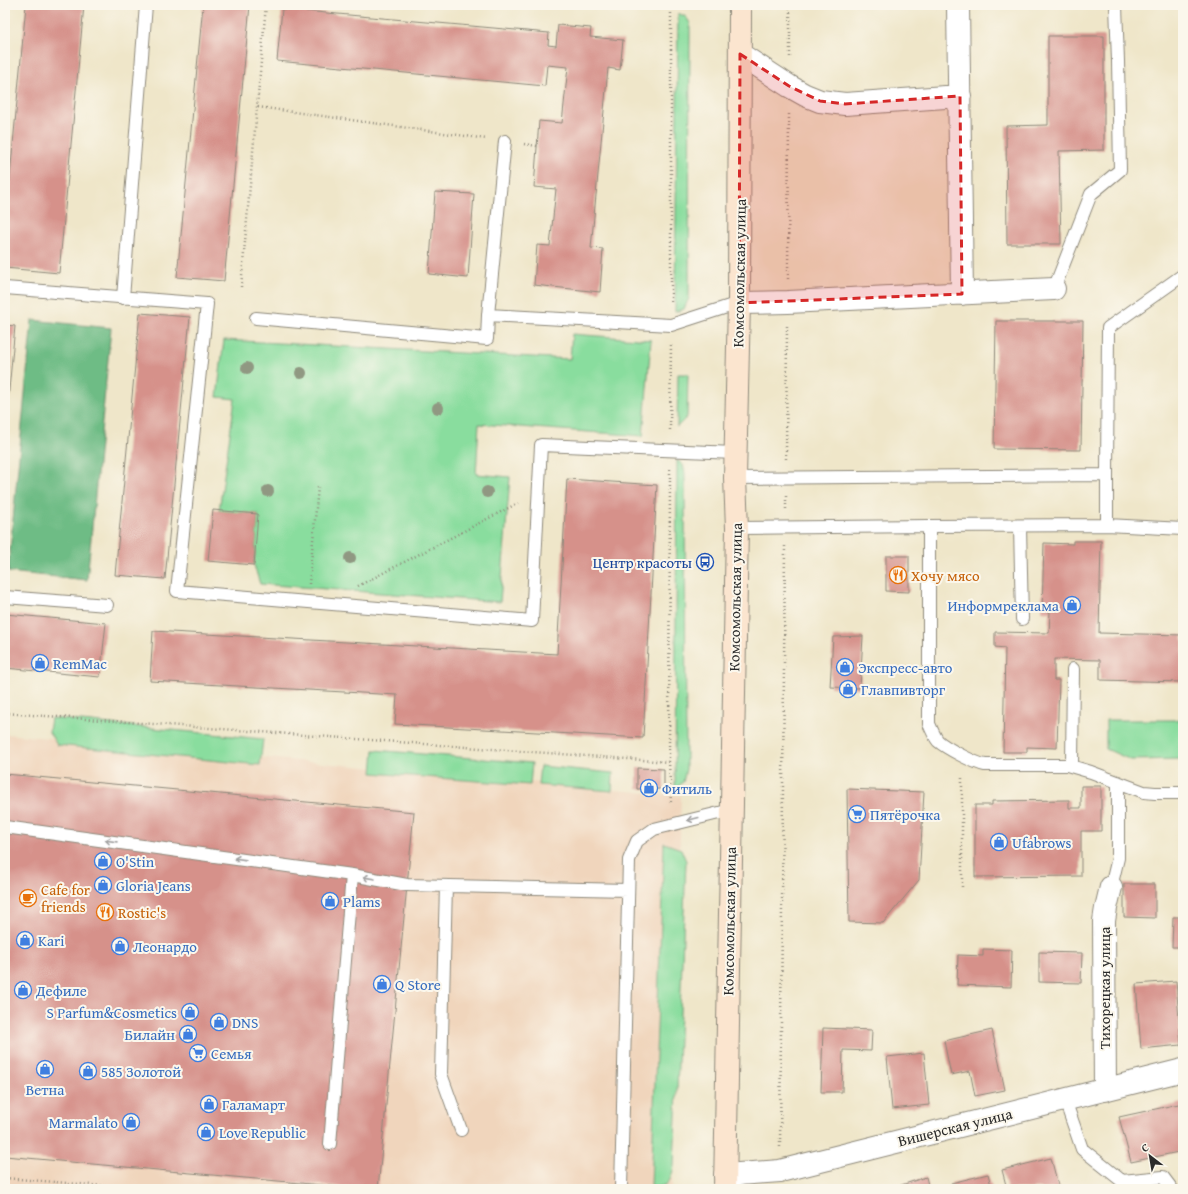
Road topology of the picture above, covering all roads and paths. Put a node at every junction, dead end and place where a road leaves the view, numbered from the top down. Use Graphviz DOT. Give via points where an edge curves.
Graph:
graph roads {
  1 [pos="146,5"];
  2 [pos="266,5"];
  3 [pos="671,5"];
  4 [pos="740,5"];
  5 [pos="790,5"];
  6 [pos="958,5"];
  7 [pos="1116,5"];
  8 [pos="740,54"];
  9 [pos="789,86"];
  10 [pos="960,96"];
  11 [pos="258,107"];
  12 [pos="505,141"];
  13 [pos="537,146"];
  14 [pos="1183,275"];
  15 [pos="241,287"];
  16 [pos="5,288"];
  17 [pos="1054,289"];
  18 [pos="962,294"];
  19 [pos="123,298"];
  20 [pos="739,302"];
  21 [pos="788,302"];
  22 [pos="666,305"];
  23 [pos="488,315"];
  24 [pos="256,318"];
  25 [pos="671,325"];
  26 [pos="670,451"];
  27 [pos="735,453"];
  28 [pos="1107,475"];
  29 [pos="735,478"];
  30 [pos="786,478"];
  31 [pos="318,486"];
  32 [pos="538,493"];
  33 [pos="1107,525"];
  34 [pos="929,526"];
  35 [pos="1020,526"];
  36 [pos="786,527"];
  37 [pos="737,528"];
  38 [pos="1183,528"];
  39 [pos="5,597"];
  40 [pos="308,602"];
  41 [pos="324,603"];
  42 [pos="107,605"];
  43 [pos="1022,619"];
  44 [pos="1073,668"];
  45 [pos="5,713"];
  46 [pos="962,755"];
  47 [pos="669,762"];
  48 [pos="1072,766"];
  49 [pos="1118,782"];
  50 [pos="1183,793"];
  51 [pos="731,810"];
  52 [pos="672,824"];
  53 [pos="5,827"];
  54 [pos="352,875"];
  55 [pos="446,886"];
  56 [pos="962,887"];
  57 [pos="1111,887"];
  58 [pos="628,890"];
  59 [pos="1183,1070"];
  60 [pos="1105,1090"];
  61 [pos="1065,1100"];
  62 [pos="461,1130"];
  63 [pos="330,1144"];
  64 [pos="780,1171"];
  65 [pos="5,1178"];
  66 [pos="725,1182"];
  67 [pos="120,1188"];
  68 [pos="142,1189"];
  69 [pos="621,1189"];
  70 [pos="1172,1189"];
  1 -- 19 [label="lane"];
  2 -- 11 [label="path"];
  3 -- 22 [label="path" via="671,306"];
  4 -- 8 [label="main road, Комсомольская улица"];
  5 -- 9 [label="path"];
  6 -- 10 [label="street"];
  7 -- 17 [label="lane" via="1120,170 1091,194"];
  8 -- 9 [label="street"];
  8 -- 20 [label="main road, Комсомольская улица"];
  9 -- 10 [label="street" via="820,101 845,104"];
  9 -- 21 [label="path"];
  10 -- 18 [label="street"];
  11 -- 12 [label="path"];
  11 -- 15 [label="path"];
  12 -- 13 [label="path"];
  12 -- 23 [label="lane"];
  14 -- 28 [label="lane" via="1108,328"];
  16 -- 19 [label="lane"];
  17 -- 18 [label="street"];
  18 -- 21 [label="street"];
  19 -- 40 [label="lane" via="207,304 177,591"];
  20 -- 21 [label="street"];
  20 -- 25 [label="lane"];
  20 -- 27 [label="main road, Комсомольская улица"];
  21 -- 30 [label="path"];
  23 -- 24 [label="lane" via="486,339"];
  23 -- 25 [label="lane"];
  25 -- 26 [label="path"];
  26 -- 27 [label="lane"];
  26 -- 32 [label="lane" via="541,445"];
  26 -- 47 [label="path"];
  27 -- 29 [label="main road, Комсомольская улица"];
  28 -- 30 [label="lane"];
  28 -- 33 [label="lane"];
  29 -- 30 [label="lane"];
  29 -- 37 [label="main road, Комсомольская улица"];
  30 -- 36 [label="path"];
  31 -- 40 [label="path"];
  32 -- 41 [label="path"];
  32 -- 41 [label="lane" via="532,621"];
  33 -- 35 [label="lane"];
  33 -- 38 [label="lane"];
  34 -- 35 [label="lane"];
  34 -- 36 [label="lane"];
  34 -- 46 [label="lane" via="929,724 939,741"];
  35 -- 43 [label="lane"];
  36 -- 37 [label="lane"];
  36 -- 64 [label="path"];
  37 -- 51 [label="main road, Комсомольская улица"];
  39 -- 42 [label="lane"];
  40 -- 41 [label="lane"];
  44 -- 48 [label="lane"];
  45 -- 47 [label="path"];
  46 -- 48 [label="lane" via="985,765"];
  46 -- 56 [label="path"];
  47 -- 52 [label="path"];
  48 -- 49 [label="lane"];
  49 -- 50 [label="lane" via="1149,793"];
  49 -- 57 [label="lane" via="1118,858"];
  51 -- 52 [label="lane, one-way"];
  51 -- 66 [label="main road, Комсомольская улица"];
  52 -- 58 [label="lane" via="654,829 637,841 629,860"];
  54 -- 53 [label="lane, one-way"];
  55 -- 54 [label="lane, one-way" via="407,885"];
  54 -- 63 [label="lane"];
  55 -- 58 [label="lane"];
  55 -- 62 [label="lane" via="441,1074"];
  57 -- 60 [label="street, Тихорецкая улица" via="1104,920"];
  58 -- 69 [label="lane"];
  59 -- 60 [label="street, Вишерская улица"];
  60 -- 61 [label="street, Вишерская улица"];
  61 -- 64 [label="street, Вишерская улица"];
  61 -- 70 [label="lane" via="1082,1149 1122,1181 1163,1177"];
  64 -- 66 [label="street, Вишерская улица"];
  65 -- 67 [label="path"];
  67 -- 68 [label="path"];
}
